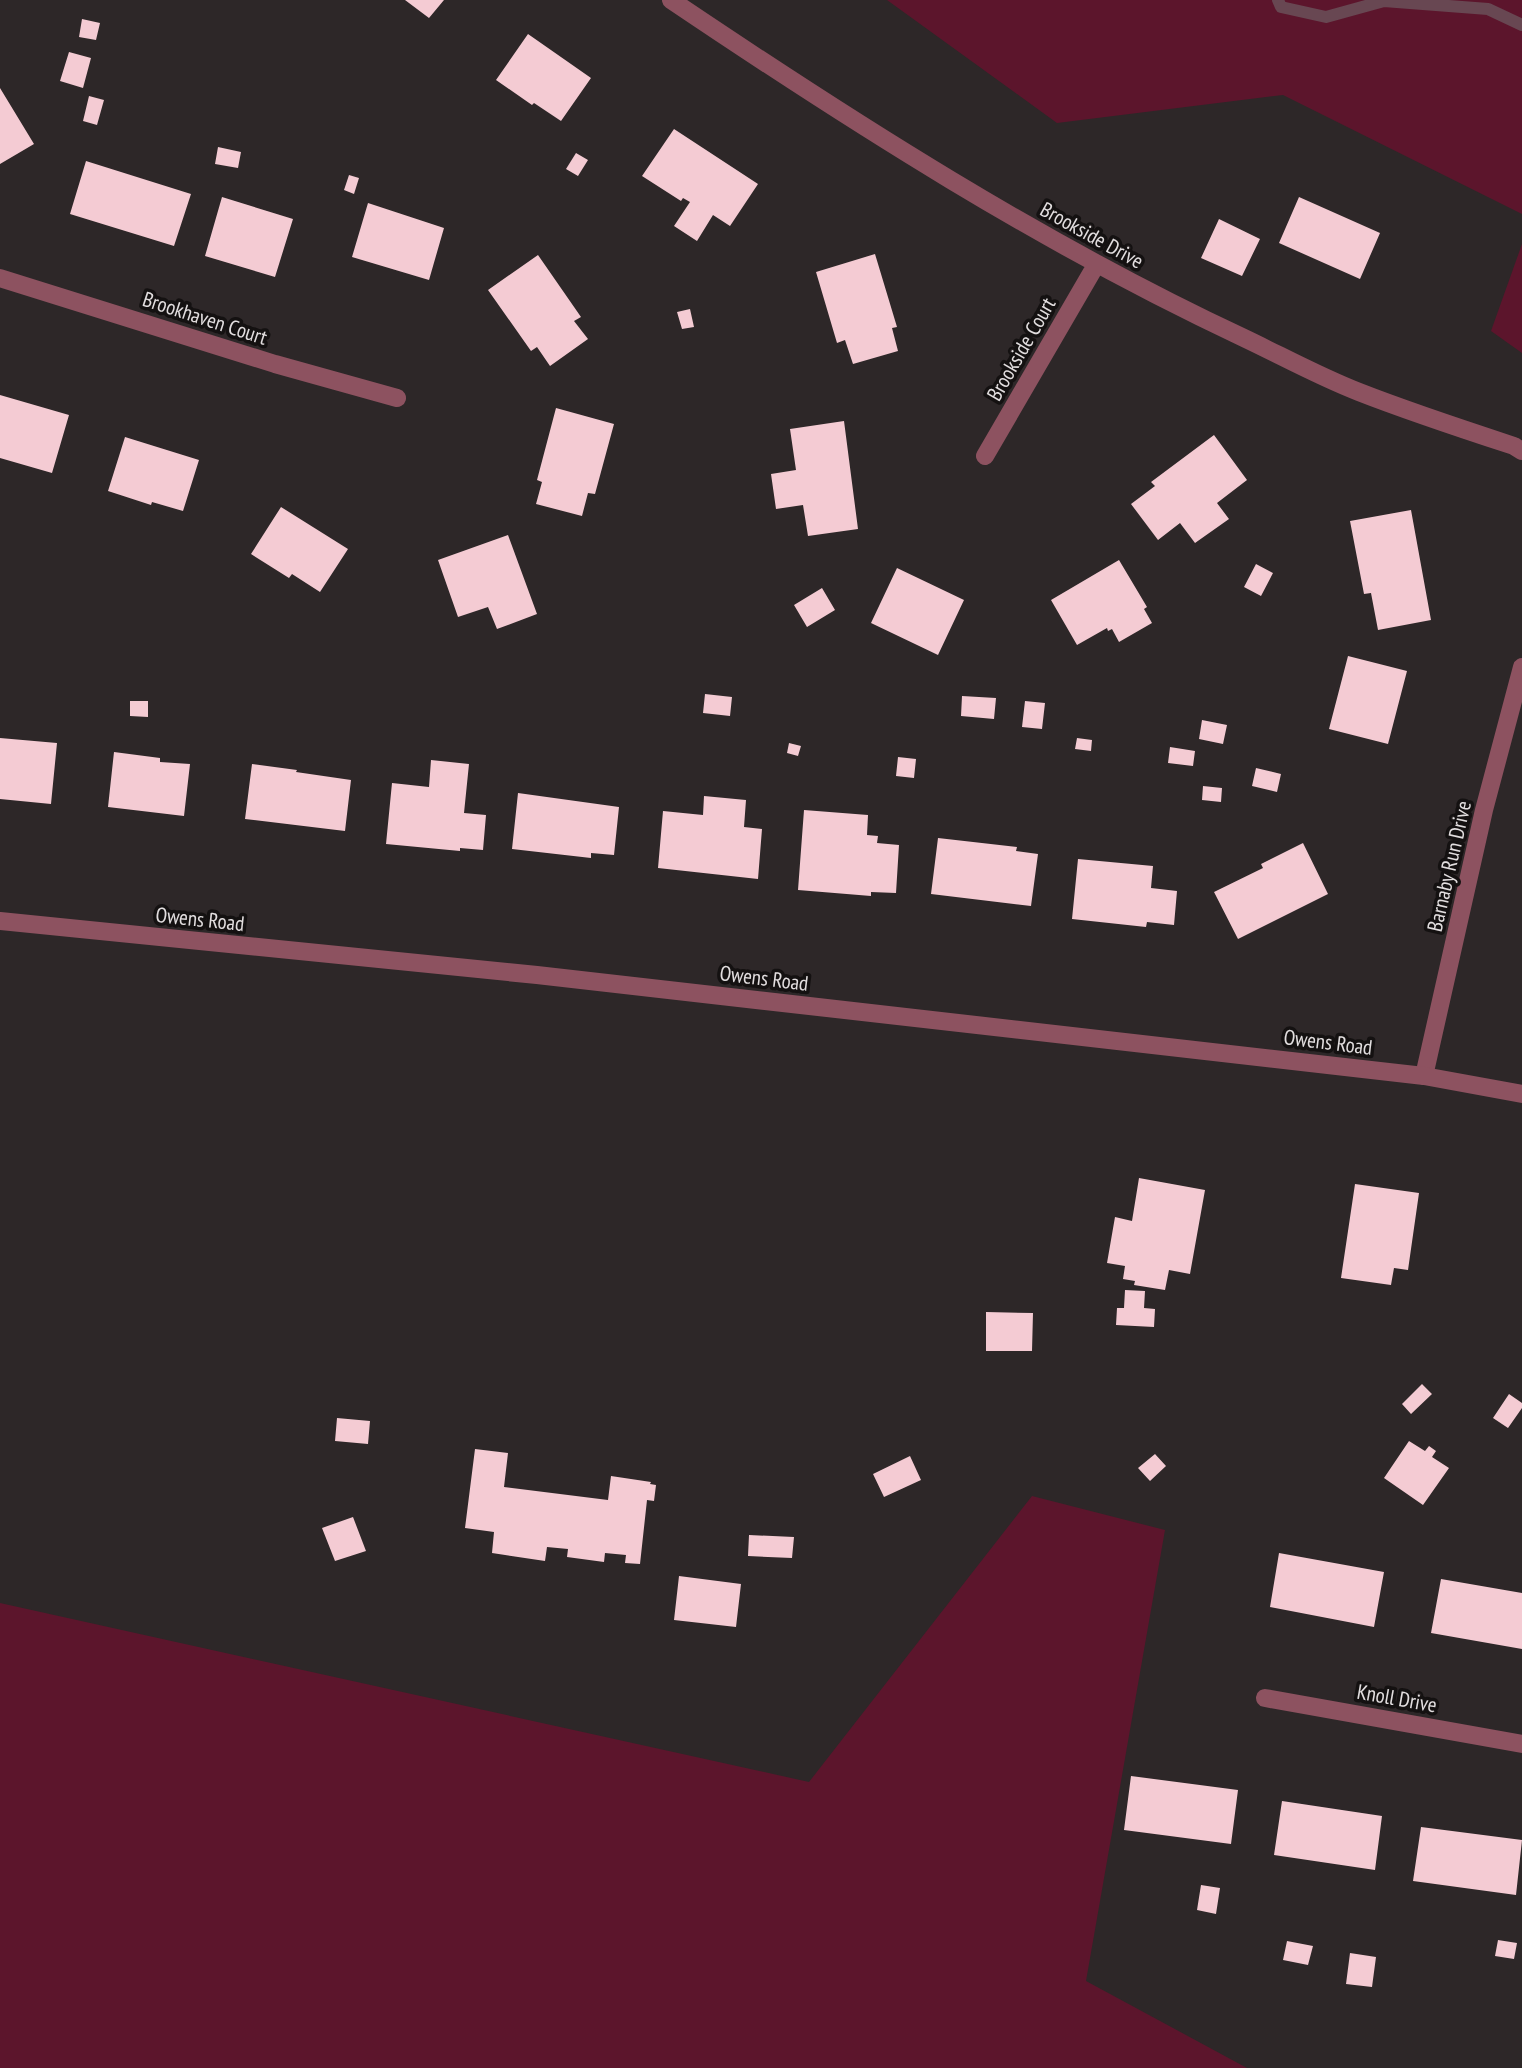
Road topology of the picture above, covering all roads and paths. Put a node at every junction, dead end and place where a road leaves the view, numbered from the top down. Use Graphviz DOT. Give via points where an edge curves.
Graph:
graph roads {
  1 [pos="671,0"];
  2 [pos="1096,265"];
  3 [pos="0,278"];
  4 [pos="397,398"];
  5 [pos="1522,450"];
  6 [pos="985,456"];
  7 [pos="1522,667"];
  8 [pos="0,921"];
  9 [pos="1424,1076"];
  10 [pos="1522,1094"];
  11 [pos="1265,1698"];
  12 [pos="1522,1744"];
  1 -- 2 [label="street, Brookside Drive" via="790,80"];
  2 -- 5 [label="street, Brookside Drive" via="1357,391"];
  2 -- 6 [label="street, Brookside Court"];
  3 -- 4 [label="street, Brookhaven Court"];
  7 -- 9 [label="street, Barnaby Run Drive" via="1484,810"];
  8 -- 9 [label="street, Owens Road" via="537,975"];
  9 -- 10 [label="street, Owens Road"];
  11 -- 12 [label="street, Knoll Drive"];
}
